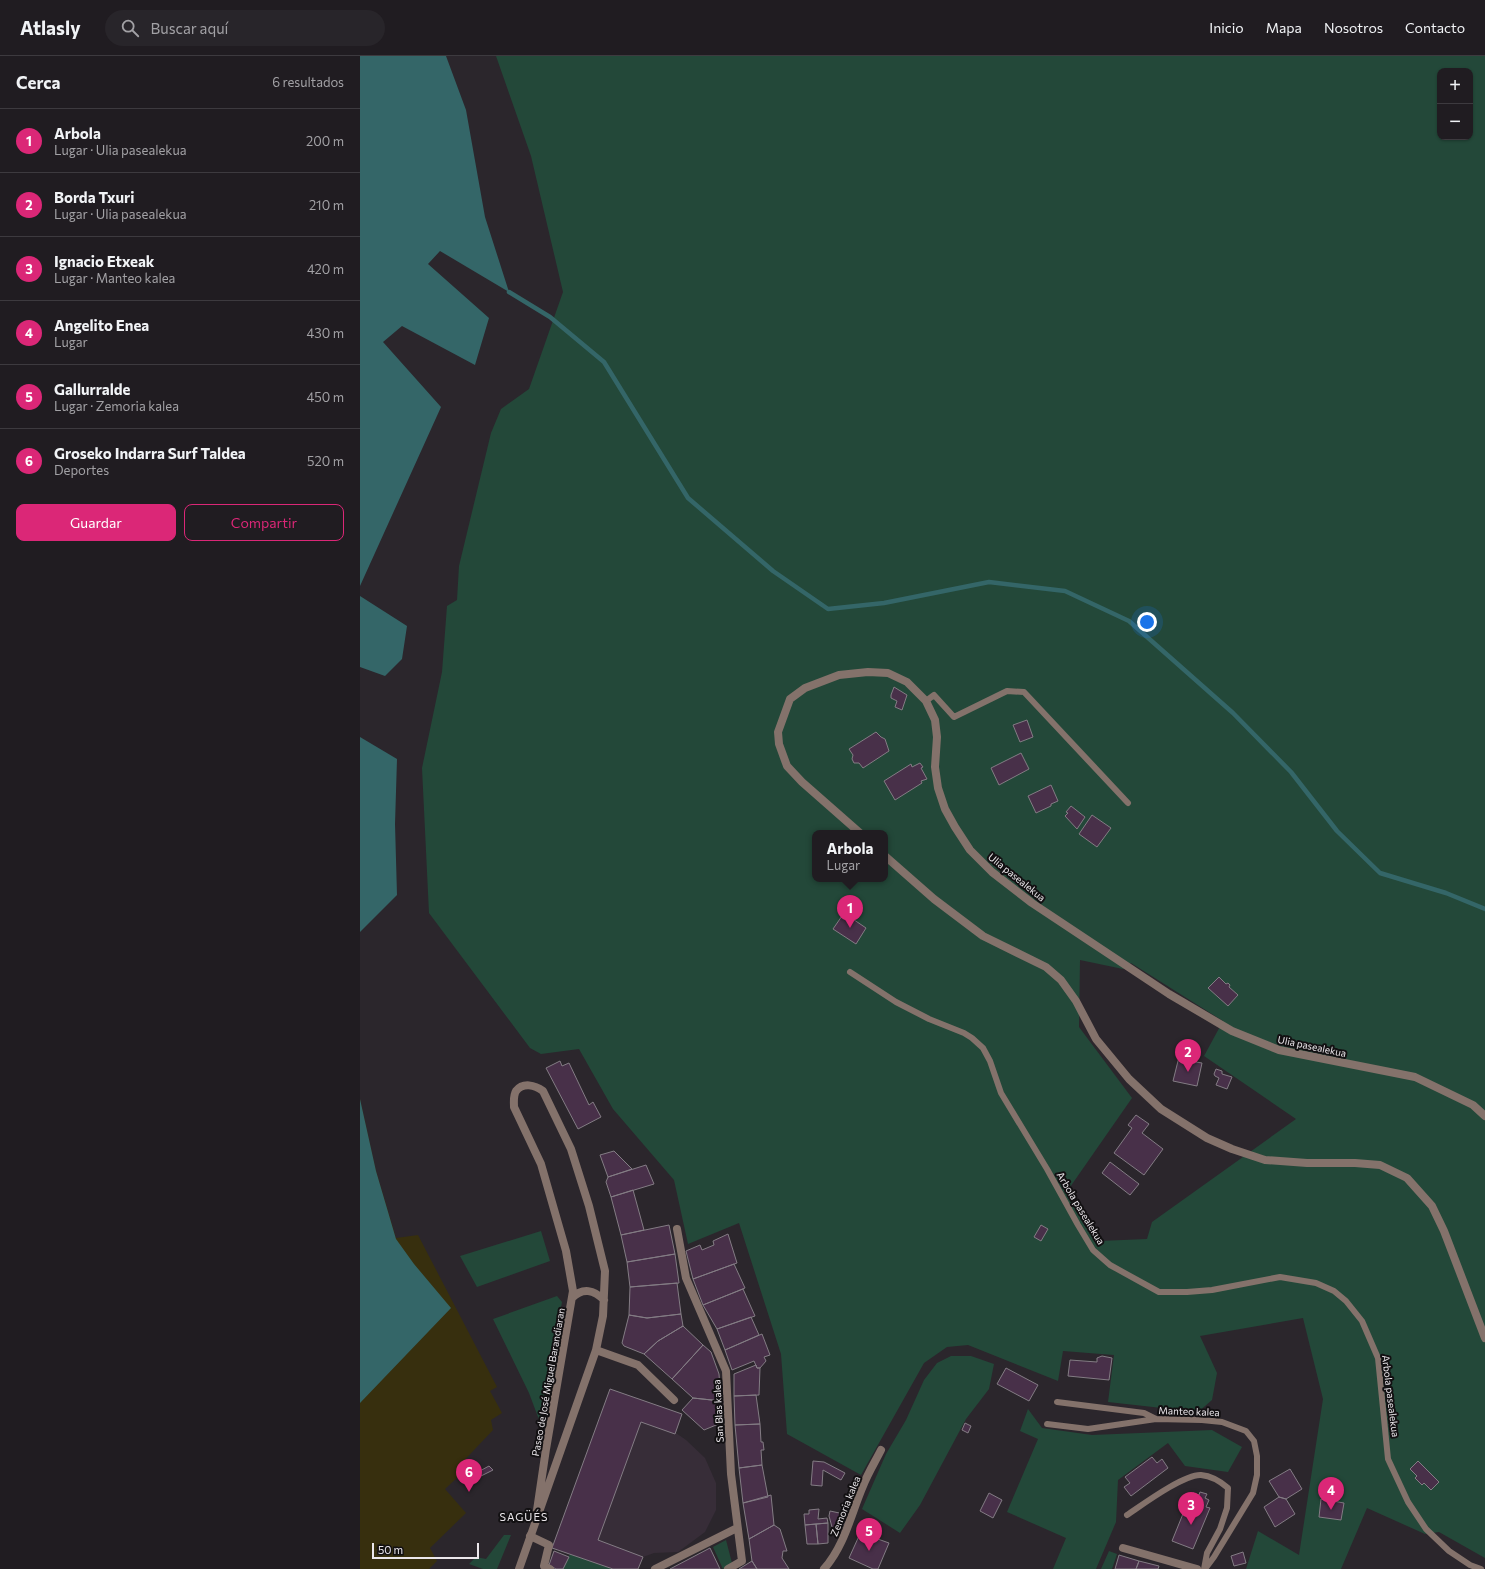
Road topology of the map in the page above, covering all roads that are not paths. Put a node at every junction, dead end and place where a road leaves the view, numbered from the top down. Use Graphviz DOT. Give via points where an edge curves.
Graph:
graph roads {
  1 [pos="926,702"];
  2 [pos="1128,803"];
  3 [pos="857,830"];
  4 [pos="888,859"];
  5 [pos="850,972"];
  6 [pos="1485,1116"];
  7 [pos="677,1229"];
  8 [pos="572,1298"];
  9 [pos="604,1300"];
  10 [pos="1485,1338"];
  11 [pos="596,1350"];
  12 [pos="674,1400"];
  13 [pos="1057,1402"];
  14 [pos="1156,1419"];
  15 [pos="1047,1424"];
  16 [pos="881,1450"];
  17 [pos="543,1468"];
  18 [pos="553,1472"];
  19 [pos="1127,1515"];
  20 [pos="536,1517"];
  21 [pos="737,1528"];
  22 [pos="530,1536"];
  23 [pos="1123,1548"];
  24 [pos="518,1569"];
  25 [pos="550,1569"];
  26 [pos="656,1569"];
  27 [pos="728,1569"];
  28 [pos="824,1569"];
  29 [pos="1197,1569"];
  30 [pos="1205,1569"];
  31 [pos="1481,1569"];
  1 -- 2 [label="lane" via="934,695 954,717 1007,691 1024,692"];
  1 -- 3 [label="street, Ulia pasealekua" via="908,682 888,674 868,672 839,675 804,688 790,699 778,732 779,744 787,766"];
  1 -- 6 [label="street, Ulia pasealekua" via="935,720 935,767 945,809 970,850 1032,903 1169,994 1232,1031 1279,1050 1415,1077 1473,1105"];
  4 -- 10 [label="street" via="934,899 983,936 1046,967 1061,980 1076,1001 1096,1039 1129,1079 1161,1109 1207,1138 1264,1160 1380,1165 1407,1178 1435,1212"];
  5 -- 31 [label="lane, Arbola pasealekua" via="901,1005 964,1033 983,1048 1001,1093 1078,1225 1093,1250 1110,1265 1159,1292 1212,1290 1280,1277 1316,1284 1334,1291 1346,1301 1362,1321 1378,1358 1388,1459 1408,1502 1426,1530 1450,1551 1470,1565"];
  7 -- 21 [label="street, San Blas kalea" via="686,1278 726,1371 731,1474"];
  8 -- 9 [label="street, Paseo de José Miguel Barandiaran" via="589,1291 597,1293"];
  8 -- 9 [label="street, Paseo de José Miguel Barandiaran" via="566,1251 541,1164 514,1107 516,1091 530,1085 537,1086 543,1091 571,1149 589,1206 604,1271"];
  8 -- 17 [label="street, Paseo de José Miguel Barandiaran"];
  9 -- 11 [label="street, Paseo de José Miguel Barandiaran"];
  11 -- 12 [label="street" via="638,1366"];
  11 -- 18 [label="street, Paseo de José Miguel Barandiaran"];
  13 -- 14 [label="lane" via="1144,1413"];
  14 -- 15 [label="lane, Manteo kalea" via="1088,1429"];
  14 -- 30 [label="lane, Manteo kalea" via="1222,1422 1246,1431 1254,1441 1257,1475 1253,1493"];
  16 -- 28 [label="street, Zemoria kalea" via="863,1485 846,1533 832,1560"];
  17 -- 18 [label="street, Paseo de José Miguel Barandiaran"];
  17 -- 20 [label="street, Paseo de José Miguel Barandiaran"];
  18 -- 20 [label="street, Paseo de José Miguel Barandiaran"];
  19 -- 30 [label="lane, Manteo kalea" via="1183,1480 1199,1475 1218,1480 1228,1488 1227,1508 1220,1529 1207,1553"];
  20 -- 22 [label="street, Paseo de José Miguel Barandiaran"];
  21 -- 26 [label="street"];
  21 -- 27 [label="street, San Blas kalea" via="742,1561"];
  22 -- 24 [label="street, Paseo de José Miguel Barandiaran"];
  22 -- 25 [label="street" via="549,1545 544,1566"];
  23 -- 29 [label="street"];
}
